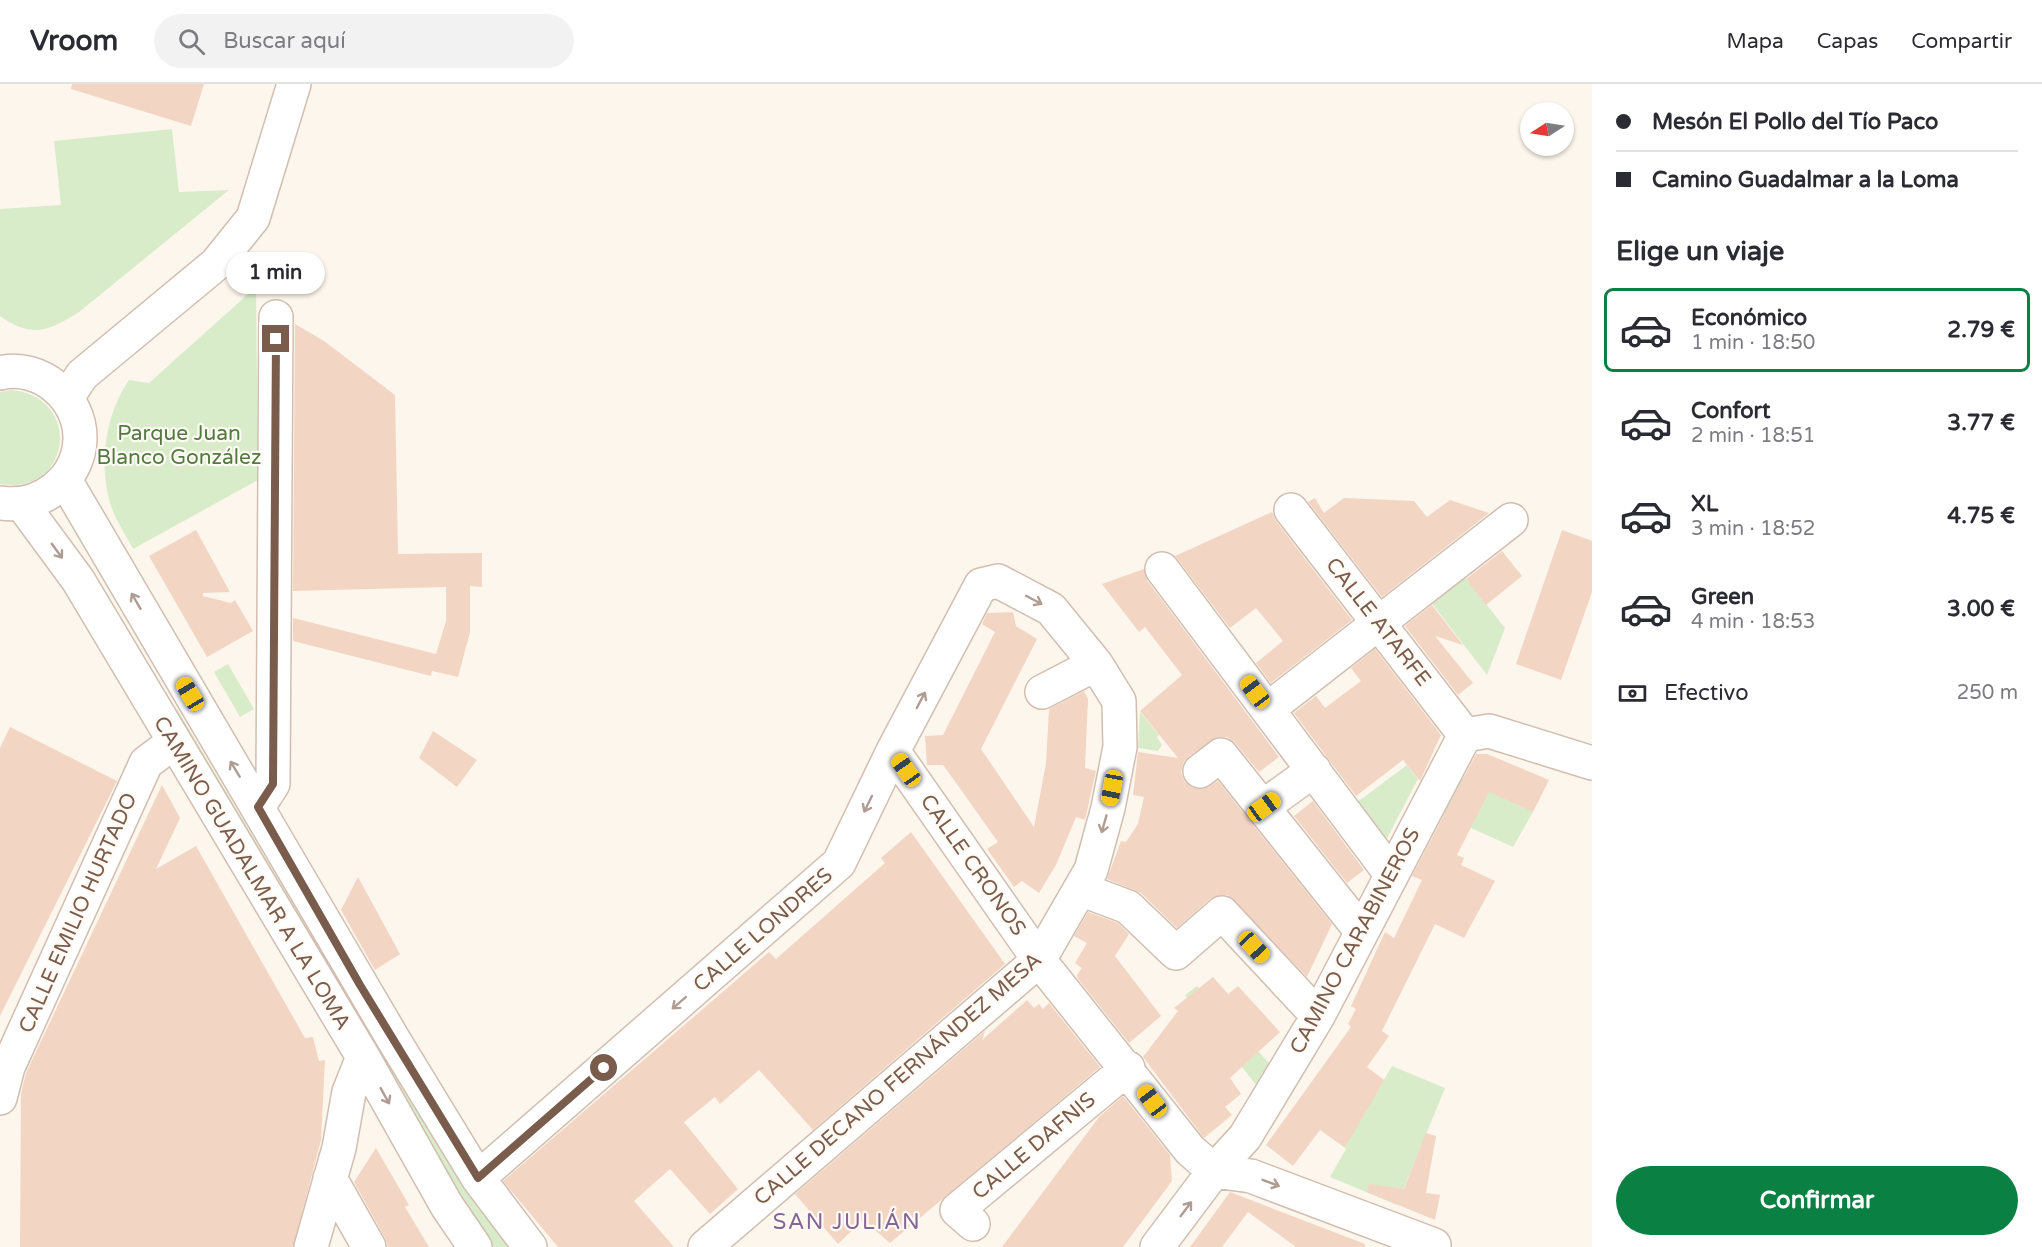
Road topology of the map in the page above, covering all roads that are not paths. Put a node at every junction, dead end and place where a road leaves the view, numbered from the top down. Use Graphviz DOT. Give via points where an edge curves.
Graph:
graph roads {
  1 [pos="294,84"];
  2 [pos="276,317"];
  3 [pos="3,368"];
  4 [pos="67,398"];
  5 [pos="65,480"];
  6 [pos="11,504"];
  7 [pos="1291,510"];
  8 [pos="1511,520"];
  9 [pos="1162,569"];
  10 [pos="981,585"];
  11 [pos="1378,622"];
  12 [pos="1096,664"];
  13 [pos="1042,692"];
  14 [pos="1268,709"];
  15 [pos="1465,735"];
  16 [pos="174,742"];
  17 [pos="893,751"];
  18 [pos="1592,764"];
  19 [pos="1314,770"];
  20 [pos="1200,771"];
  21 [pos="258,807"];
  22 [pos="1264,807"];
  23 [pos="1391,874"];
  24 [pos="1080,888"];
  25 [pos="1362,932"];
  26 [pos="1040,960"];
  27 [pos="1318,1016"];
  28 [pos="363,1057"];
  29 [pos="1128,1068"];
  30 [pos="0,1098"];
  31 [pos="1215,1171"];
  32 [pos="330,1178"];
  33 [pos="478,1178"];
  34 [pos="974,1224"];
  35 [pos="1371,1235"];
  36 [pos="1434,1245"];
  37 [pos="311,1247"];
  38 [pos="369,1247"];
  39 [pos="475,1247"];
  40 [pos="530,1247"];
  41 [pos="705,1247"];
  42 [pos="1157,1247"];
  1 -- 4 [label="street" via="253,218 216,264 82,375"];
  2 -- 21 [label="street, CAMINO GUADALMAR A LA LOMA" via="273,784"];
  3 -- 4 [label="street" via="32,373 52,382"];
  4 -- 5 [label="street" via="77,418 80,439 76,461"];
  5 -- 6 [label="street" via="46,496"];
  21 -- 5 [label="street, CAMINO GUADALMAR A LA LOMA, one-way"];
  6 -- 16 [label="street, CAMINO GUADALMAR A LA LOMA, one-way" via="78,580"];
  7 -- 11 [label="street, CALLE ATARFE"];
  8 -- 11 [label="street"];
  9 -- 14 [label="street"];
  10 -- 12 [label="street, CALLE DECANO FERNÁNDEZ MESA, one-way" via="998,581 1051,609"];
  17 -- 10 [label="street, CALLE LONDRES, one-way"];
  11 -- 14 [label="street"];
  11 -- 15 [label="street, CALLE ATARFE"];
  12 -- 13 [label="street"];
  12 -- 24 [label="street, CALLE DECANO FERNÁNDEZ MESA, one-way" via="1119,701 1120,747 1100,839 1091,870"];
  14 -- 19 [label="street"];
  15 -- 18 [label="street" via="1489,731"];
  15 -- 23 [label="street, CAMINO CARABINEROS"];
  16 -- 28 [label="street, CAMINO GUADALMAR A LA LOMA"];
  16 -- 30 [label="street, CALLE EMILIO HURTADO" via="146,764 8,1066"];
  17 -- 26 [label="street, CALLE CRONOS"];
  17 -- 33 [label="street, CALLE LONDRES, one-way" via="839,863"];
  19 -- 22 [label="street"];
  19 -- 23 [label="street"];
  20 -- 22 [label="street" via="1221,755"];
  21 -- 33 [label="street, CAMINO GUADALMAR A LA LOMA" via="360,985"];
  22 -- 25 [label="street"];
  23 -- 25 [label="street, CAMINO CARABINEROS"];
  24 -- 26 [label="street, CALLE DECANO FERNÁNDEZ MESA"];
  24 -- 27 [label="street" via="1128,907 1176,954 1222,913"];
  25 -- 27 [label="street, CAMINO CARABINEROS"];
  26 -- 29 [label="street, CALLE CRONOS"];
  26 -- 41 [label="street, CALLE DECANO FERNÁNDEZ MESA"];
  27 -- 31 [label="street, CAMINO CARABINEROS" via="1245,1137"];
  28 -- 32 [label="street" via="349,1092"];
  28 -- 39 [label="street, CAMINO GUADALMAR A LA LOMA, one-way" via="447,1206"];
  29 -- 31 [label="street, CALLE CRONOS" via="1190,1150"];
  29 -- 34 [label="street, CALLE DAFNIS" via="957,1210"];
  31 -- 35 [label="street, one-way" via="1251,1176"];
  42 -- 31 [label="street, CAMINO CARABINEROS, one-way"];
  32 -- 37 [label="street"];
  32 -- 38 [label="street"];
  33 -- 40 [label="street, CAMINO GUADALMAR A LA LOMA"];
  35 -- 36 [label="street"];
}
